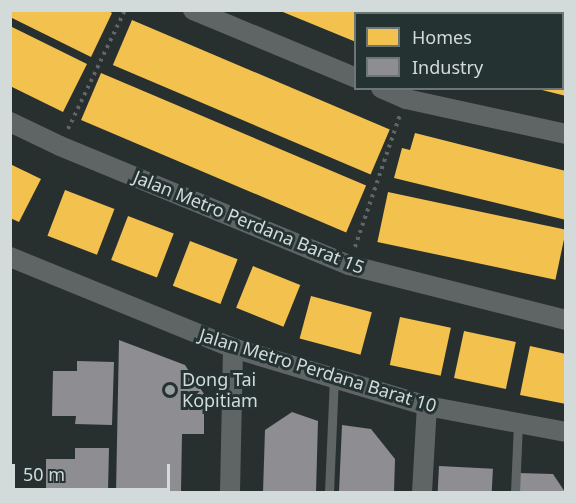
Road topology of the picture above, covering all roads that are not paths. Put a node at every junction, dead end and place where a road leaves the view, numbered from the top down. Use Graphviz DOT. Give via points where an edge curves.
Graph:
graph roads {
  1 [pos="193,10"];
  2 [pos="354,77"];
  3 [pos="386,90"];
  4 [pos="10,122"];
  5 [pos="566,134"];
  6 [pos="10,257"];
  7 [pos="566,320"];
  8 [pos="234,348"];
  9 [pos="334,378"];
  10 [pos="427,406"];
  11 [pos="518,423"];
  12 [pos="566,432"];
  13 [pos="230,492"];
  14 [pos="329,492"];
  15 [pos="422,492"];
  16 [pos="515,492"];
  1 -- 2 [label="street"];
  3 -- 5 [label="street" via="406,99"];
  4 -- 7 [label="street, Jalan Metro Perdana Barat 15" via="349,265"];
  6 -- 8 [label="street, Jalan Metro Perdana Barat 10"];
  8 -- 9 [label="street, Jalan Metro Perdana Barat 10"];
  8 -- 13 [label="street"];
  9 -- 10 [label="street, Jalan Metro Perdana Barat 10"];
  9 -- 14 [label="lane"];
  10 -- 11 [label="street, Jalan Metro Perdana Barat 10"];
  10 -- 15 [label="street"];
  11 -- 12 [label="street, Jalan Metro Perdana Barat 10"];
  11 -- 16 [label="lane"];
}
